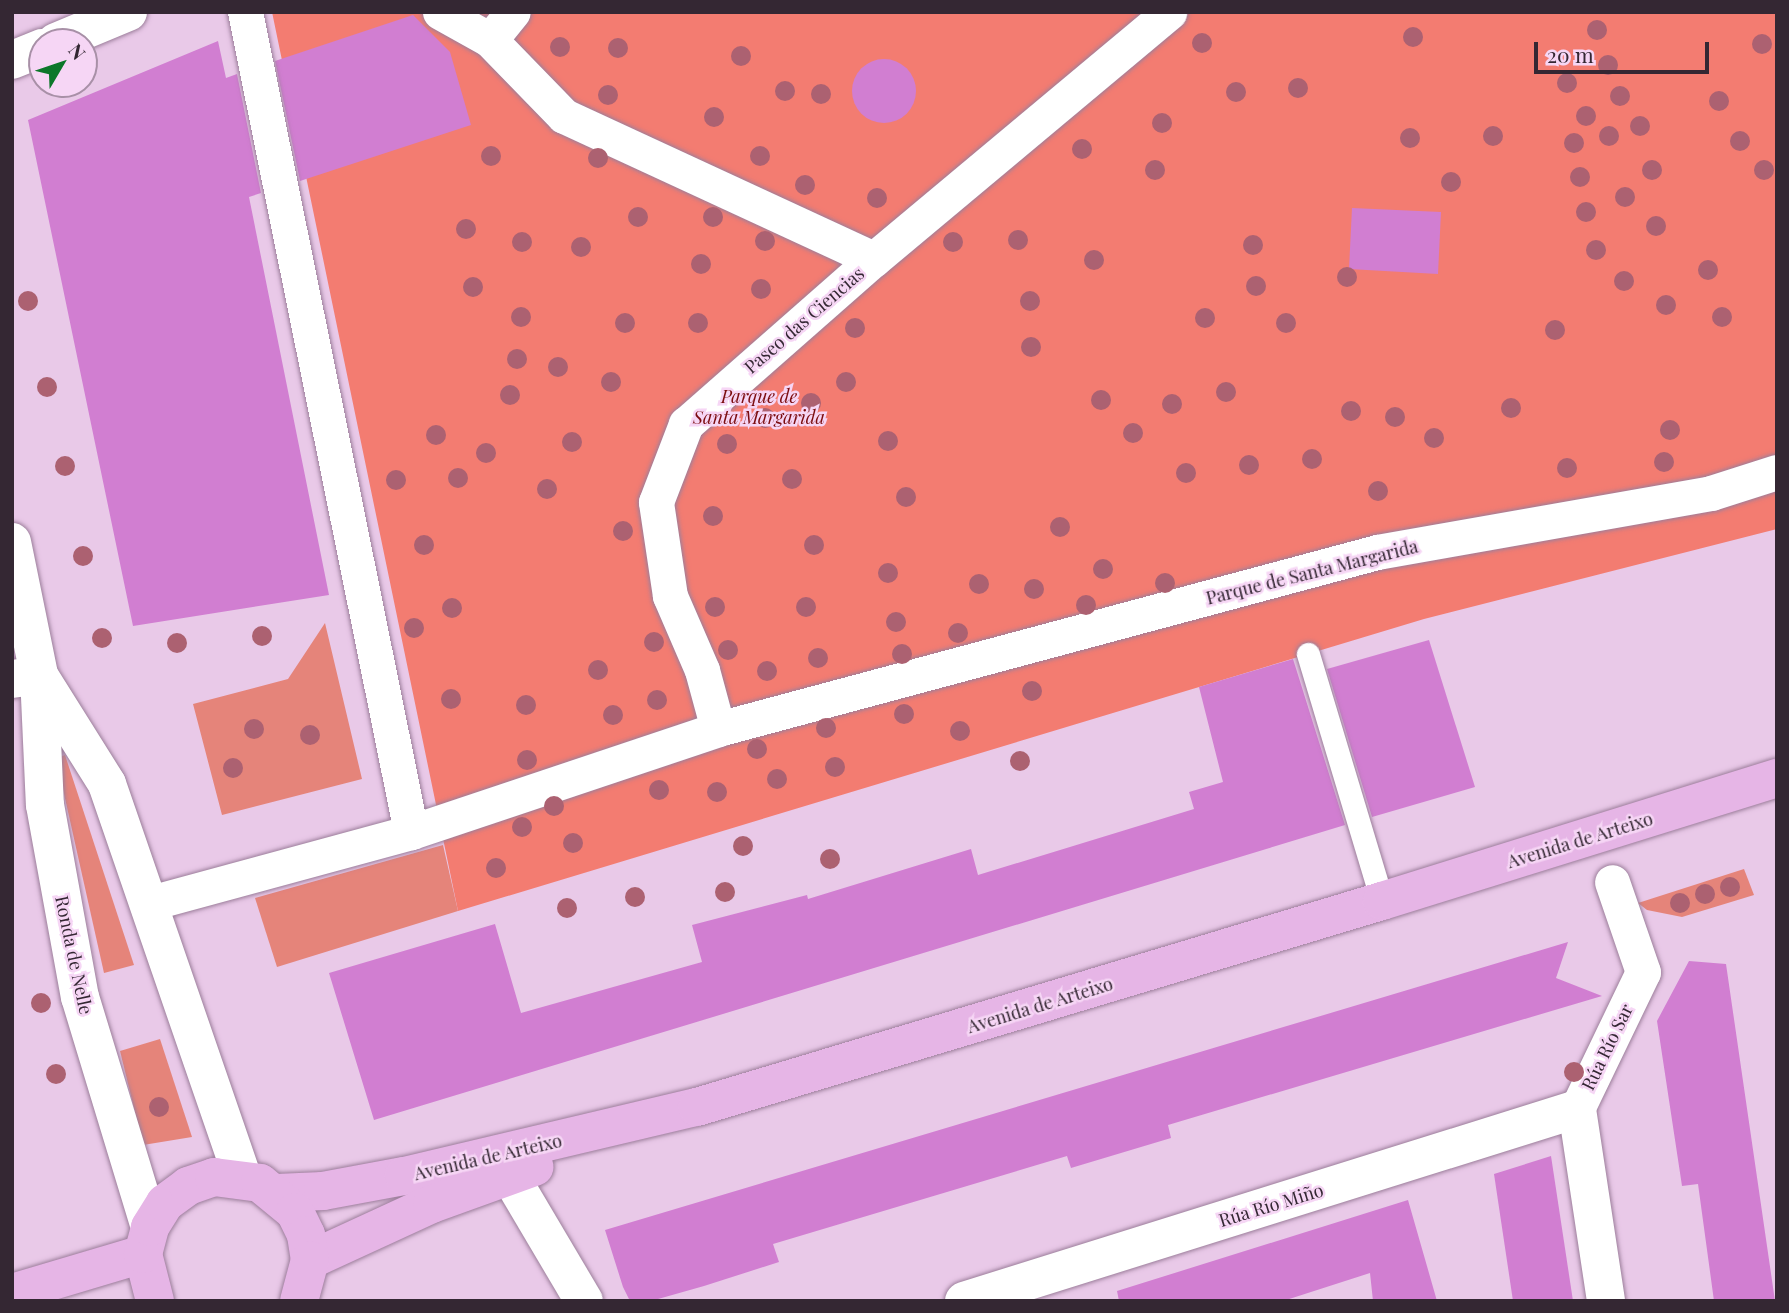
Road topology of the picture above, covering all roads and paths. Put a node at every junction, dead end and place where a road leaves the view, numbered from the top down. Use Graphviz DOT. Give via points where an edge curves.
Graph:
graph roads {
  1 [pos="128,12"];
  2 [pos="245,12"];
  3 [pos="440,12"];
  4 [pos="513,12"];
  5 [pos="1169,12"];
  6 [pos="89,28"];
  7 [pos="490,40"];
  8 [pos="874,259"];
  9 [pos="1777,472"];
  10 [pos="12,542"];
  11 [pos="1308,654"];
  12 [pos="25,677"];
  13 [pos="718,729"];
  14 [pos="1777,778"];
  15 [pos="411,832"];
  16 [pos="1612,882"];
  17 [pos="1382,901"];
  18 [pos="150,903"];
  19 [pos="697,1107"];
  20 [pos="1577,1109"];
  21 [pos="510,1176"];
  22 [pos="242,1177"];
  23 [pos="277,1193"];
  24 [pos="147,1241"];
  25 [pos="310,1260"];
  26 [pos="12,1293"];
  27 [pos="150,1300"];
  28 [pos="301,1300"];
  29 [pos="584,1301"];
  30 [pos="964,1301"];
  31 [pos="1606,1301"];
  1 -- 6 [label="street"];
  2 -- 15 [label="street"];
  3 -- 7 [label="street"];
  4 -- 7 [label="street"];
  5 -- 8 [label="street, Paseo das Ciencias"];
  7 -- 8 [label="street" via="564,116"];
  8 -- 13 [label="street, Paseo das Ciencias" via="686,424 656,502 670,596 702,670"];
  9 -- 13 [label="street, Parque de Santa Margarida" via="1711,493 1377,552"];
  10 -- 12 [label="street, Ronda de Nelle"];
  11 -- 17 [label="lane"];
  12 -- 18 [label="street, Ronda de Nelle" via="107,784"];
  12 -- 24 [label="street, Ronda de Nelle" via="78,987"];
  13 -- 15 [label="street, Parque de Santa Margarida"];
  14 -- 17 [label="main road, Avenida de Arteixo"];
  15 -- 18 [label="street, Parque de Santa Margarida"];
  16 -- 20 [label="street, Rúa Río Sar" via="1643,972"];
  17 -- 19 [label="main road, Avenida de Arteixo"];
  18 -- 22 [label="street, Ronda de Nelle"];
  19 -- 21 [label="main road, Avenida de Arteixo"];
  19 -- 23 [label="main road, Avenida de Arteixo" via="404,1177 323,1191"];
  20 -- 30 [label="street, Rúa Río Miño"];
  20 -- 31 [label="street, Rúa Río Sar"];
  21 -- 25 [label="main road, Avenida de Arteixo" via="432,1204"];
  21 -- 29 [label="street"];
  22 -- 23 [label="main road"];
  22 -- 24 [label="main road" via="214,1177 188,1186 165,1203"];
  23 -- 25 [label="main road" via="295,1212"];
  24 -- 26 [label="main road"];
  24 -- 27 [label="main road"];
  25 -- 28 [label="main road"];
}
